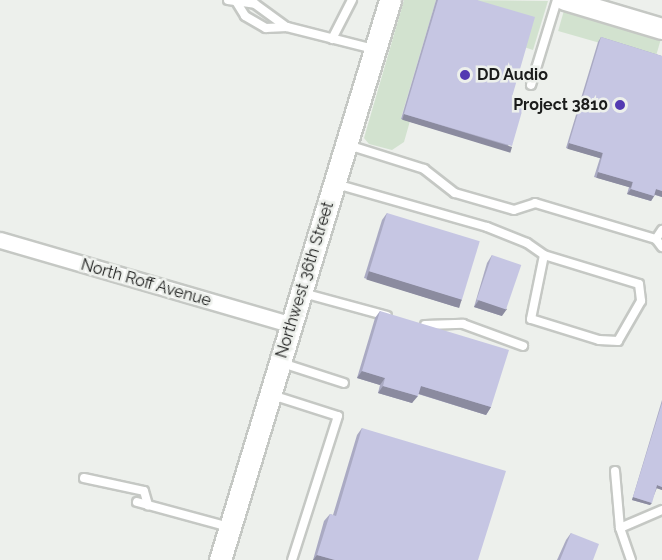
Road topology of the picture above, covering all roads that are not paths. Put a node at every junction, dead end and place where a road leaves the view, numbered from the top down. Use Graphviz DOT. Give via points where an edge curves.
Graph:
graph roads {
  1 [pos="228,0"];
  2 [pos="352,0"];
  3 [pos="390,0"];
  4 [pos="557,0"];
  5 [pos="565,0"];
  6 [pos="237,3"];
  7 [pos="603,6"];
  8 [pos="287,27"];
  9 [pos="662,29"];
  10 [pos="332,39"];
  11 [pos="375,50"];
  12 [pos="531,85"];
  13 [pos="346,145"];
  14 [pos="334,184"];
  15 [pos="662,230"];
  16 [pos="656,239"];
  17 [pos="0,240"];
  18 [pos="662,247"];
  19 [pos="544,255"];
  20 [pos="302,293"];
  21 [pos="400,319"];
  22 [pos="411,322"];
  23 [pos="292,325"];
  24 [pos="523,346"];
  25 [pos="280,363"];
  26 [pos="344,382"];
  27 [pos="271,394"];
  28 [pos="615,471"];
  29 [pos="84,478"];
  30 [pos="137,502"];
  31 [pos="148,505"];
  32 [pos="662,510"];
  33 [pos="230,528"];
  34 [pos="620,528"];
  35 [pos="223,558"];
  36 [pos="292,560"];
  37 [pos="631,560"];
  1 -- 6 [label="lane"];
  2 -- 10 [label="lane"];
  3 -- 11 [label="main road, Northwest 36th Street"];
  4 -- 12 [label="lane"];
  5 -- 7 [label="street"];
  6 -- 8 [label="lane" via="255,3"];
  6 -- 8 [label="lane" via="245,16 266,28"];
  7 -- 9 [label="street"];
  8 -- 10 [label="lane"];
  10 -- 11 [label="lane"];
  11 -- 13 [label="main road, Northwest 36th Street"];
  13 -- 14 [label="main road, Northwest 36th Street"];
  13 -- 16 [label="lane" via="424,169 455,193 514,210 535,203"];
  14 -- 19 [label="lane" via="487,227 527,243"];
  14 -- 20 [label="main road, Northwest 36th Street"];
  15 -- 16 [label="lane"];
  16 -- 18 [label="lane"];
  17 -- 23 [label="street, North Roff Avenue"];
  19 -- 19 [label="lane" via="639,284 640,301 618,341 599,340 531,320"];
  20 -- 21 [label="lane"];
  20 -- 23 [label="main road, Northwest 36th Street"];
  22 -- 24 [label="lane" via="433,327 463,324"];
  23 -- 25 [label="main road, Northwest 36th Street"];
  25 -- 26 [label="lane"];
  25 -- 27 [label="main road, Northwest 36th Street"];
  27 -- 33 [label="main road, Northwest 36th Street"];
  27 -- 36 [label="lane" via="338,416"];
  28 -- 34 [label="lane"];
  29 -- 31 [label="lane" via="144,491"];
  30 -- 31 [label="lane"];
  31 -- 33 [label="lane"];
  32 -- 34 [label="lane"];
  33 -- 35 [label="main road, Northwest 36th Street"];
  34 -- 37 [label="lane"];
}
